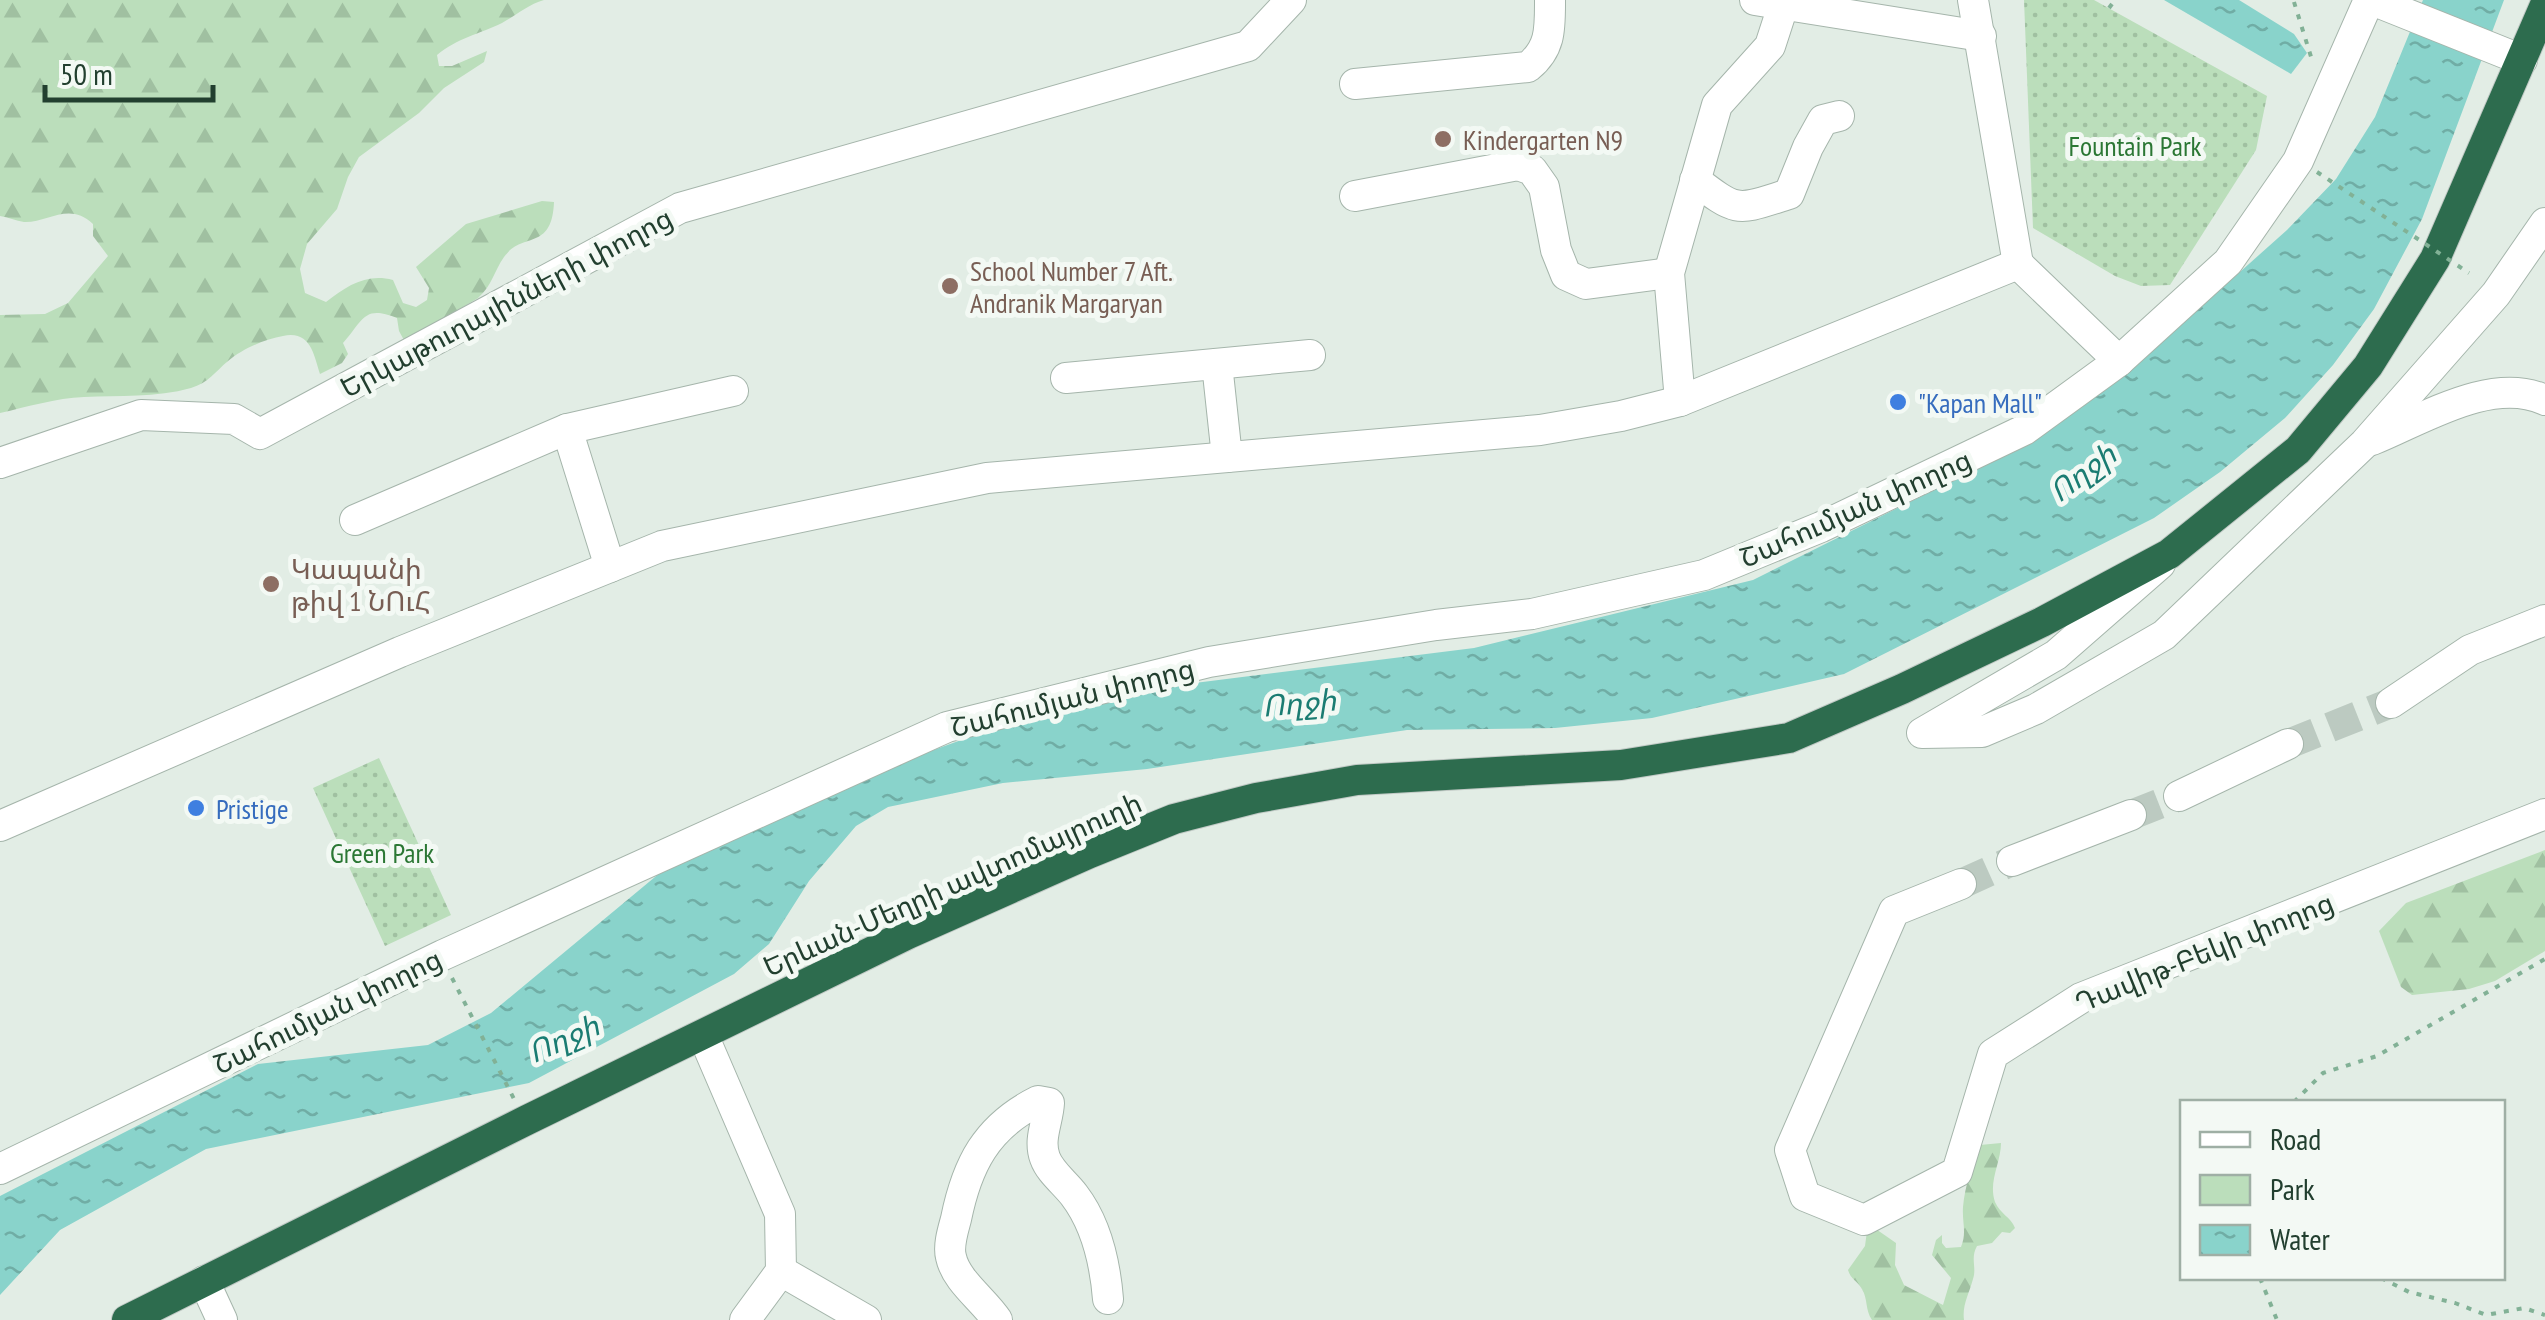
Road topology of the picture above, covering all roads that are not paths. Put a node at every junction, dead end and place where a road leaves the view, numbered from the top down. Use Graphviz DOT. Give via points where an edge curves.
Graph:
graph roads {
  1 [pos="1292,0"];
  2 [pos="1550,0"];
  3 [pos="1974,0"];
  4 [pos="1769,3"];
  5 [pos="2380,4"];
  6 [pos="2545,5"];
  7 [pos="1981,36"];
  8 [pos="2513,56"];
  9 [pos="1355,84"];
  10 [pos="1839,116"];
  11 [pos="1696,180"];
  12 [pos="1355,196"];
  13 [pos="2545,223"];
  14 [pos="2018,264"];
  15 [pos="1669,273"];
  16 [pos="1310,355"];
  17 [pos="2119,361"];
  18 [pos="1218,364"];
  19 [pos="1066,378"];
  20 [pos="733,391"];
  21 [pos="2545,400"];
  22 [pos="1680,402"];
  23 [pos="567,429"];
  24 [pos="2365,444"];
  25 [pos="1227,456"];
  26 [pos="0,463"];
  27 [pos="354,520"];
  28 [pos="2169,554"];
  29 [pos="610,568"];
  30 [pos="2545,620"];
  31 [pos="2390,703"];
  32 [pos="2288,744"];
  33 [pos="2179,796"];
  34 [pos="2545,814"];
  35 [pos="2130,816"];
  36 [pos="0,826"];
  37 [pos="2012,862"];
  38 [pos="1961,884"];
  39 [pos="703,1035"];
  40 [pos="0,1168"];
  41 [pos="781,1272"];
  42 [pos="204,1282"];
  43 [pos="1108,1299"];
  44 [pos="127,1320"];
  45 [pos="222,1320"];
  46 [pos="744,1320"];
  47 [pos="866,1320"];
  48 [pos="997,1320"];
  1 -- 26 [label="street, Երկաթուղայինների փողոց" via="1248,46 680,208 260,434 234,418 141,415"];
  2 -- 9 [label="street" via="1544,54 1528,67"];
  3 -- 7 [label="street"];
  4 -- 7 [label="street"];
  4 -- 11 [label="street" via="1770,46 1718,105"];
  5 -- 8 [label="street"];
  5 -- 17 [label="street, Շահումյան փողոց" via="2288,176 2228,262"];
  6 -- 8 [label="highway, Երևան-Մեղրի ավտոմայրուղի"];
  7 -- 14 [label="street"];
  8 -- 28 [label="highway, Երևան-Մեղրի ավտոմայրուղի" via="2436,259 2368,366 2298,450"];
  10 -- 11 [label="street" via="1823,120 1789,194 1745,208 1729,206"];
  11 -- 15 [label="street"];
  12 -- 15 [label="street" via="1518,165 1544,186 1566,275 1586,284"];
  13 -- 24 [label="street" via="2496,294"];
  14 -- 17 [label="street"];
  14 -- 22 [label="street"];
  15 -- 22 [label="street"];
  16 -- 18 [label="street"];
  17 -- 40 [label="street, Շահումյան փողոց" via="2024,430 1704,575 1532,614 1208,662 947,727 443,956"];
  18 -- 19 [label="street"];
  18 -- 25 [label="street"];
  20 -- 23 [label="street"];
  21 -- 24 [label="street" via="2488,395"];
  22 -- 25 [label="street" via="1540,430"];
  23 -- 27 [label="street"];
  23 -- 29 [label="street"];
  24 -- 28 [label="street" via="2164,635 2036,709 1982,732 1922,732 2056,655"];
  25 -- 29 [label="street" via="987,478 662,546"];
  28 -- 39 [label="highway, Երևան-Մեղրի ավտոմայրուղի" via="2042,622 1790,738 1621,766 1358,780 1174,820 908,934"];
  29 -- 36 [label="street"];
  30 -- 31 [label="street" via="2470,650"];
  32 -- 33 [label="street"];
  34 -- 38 [label="street, Դավիթ-Բեկի փողոց" via="2081,998 1993,1054 1957,1172 1864,1220 1805,1196 1790,1150 1894,912"];
  35 -- 37 [label="street"];
  39 -- 41 [label="street" via="780,1214"];
  39 -- 42 [label="highway, Երևան-Մեղրի ավտոմայրուղի"];
  41 -- 46 [label="street"];
  41 -- 47 [label="street"];
  42 -- 44 [label="highway, Երևան-Մեղրի ավտոմայրուղի"];
  42 -- 45 [label="street"];
  43 -- 48 [label="street" via="1097,1237 1045,1160 1041,1140 1049,1103 1038,1102 1010,1118 975,1155 962,1186 950,1254"];
}
